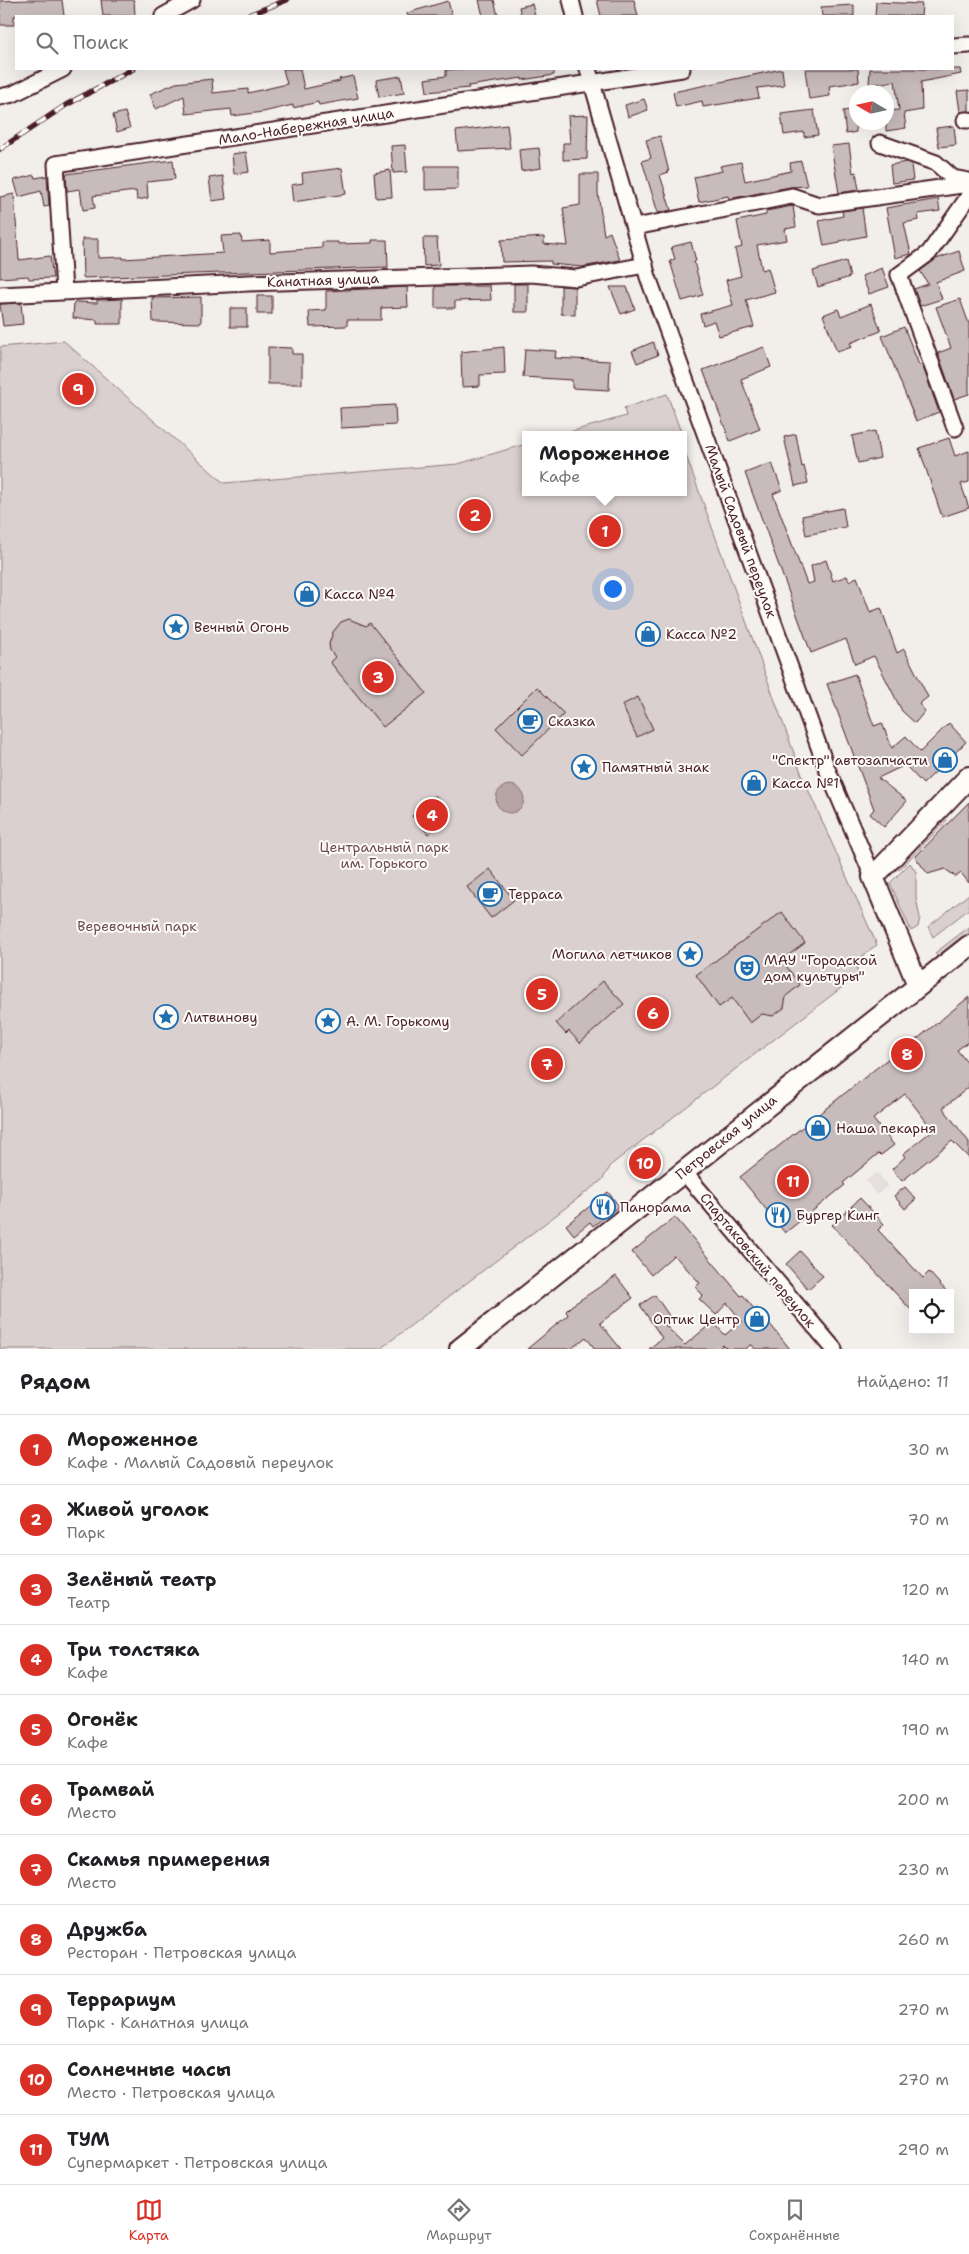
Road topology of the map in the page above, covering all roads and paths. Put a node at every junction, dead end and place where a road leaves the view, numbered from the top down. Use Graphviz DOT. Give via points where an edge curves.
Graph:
graph roads {
  1 [pos="192,0"];
  2 [pos="571,0"];
  3 [pos="165,15"];
  4 [pos="575,15"];
  5 [pos="969,45"];
  6 [pos="954,46"];
  7 [pos="61,70"];
  8 [pos="669,70"];
  9 [pos="590,76"];
  10 [pos="0,97"];
  11 [pos="880,144"];
  12 [pos="969,183"];
  13 [pos="969,196"];
  14 [pos="635,227"];
  15 [pos="644,265"];
  16 [pos="64,291"];
  17 [pos="0,295"];
  18 [pos="955,428"];
  19 [pos="969,777"];
  20 [pos="873,877"];
  21 [pos="969,946"];
  22 [pos="918,985"];
  23 [pos="683,1171"];
  24 [pos="460,1349"];
  25 [pos="834,1349"];
  1 -- 3 [label="street"];
  2 -- 4 [label="street"];
  5 -- 6 [label="street"];
  7 -- 10 [label="street" via="13,94"];
  8 -- 9 [label="street, Мало-Набережная улица"];
  9 -- 14 [label="street, Малый Садовый переулок"];
  9 -- 16 [label="street, Мало-Набережная улица" via="56,164"];
  11 -- 12 [label="street" via="936,164 953,178"];
  12 -- 14 [label="street" via="820,204 792,196"];
  13 -- 18 [label="street" via="929,254 900,275"];
  14 -- 15 [label="street, Малый Садовый переулок"];
  15 -- 16 [label="street, Канатная улица" via="576,278 530,274"];
  15 -- 20 [label="street, Малый Садовый переулок" via="827,769"];
  16 -- 17 [label="street, Канатная улица"];
  19 -- 20 [label="main road"];
  20 -- 22 [label="main road, Малый Садовый переулок"];
  21 -- 22 [label="main road, Петровская улица"];
  22 -- 23 [label="main road, Петровская улица"];
  23 -- 24 [label="main road, Петровская улица"];
  23 -- 25 [label="street, Спартаковский переулок"];
}
